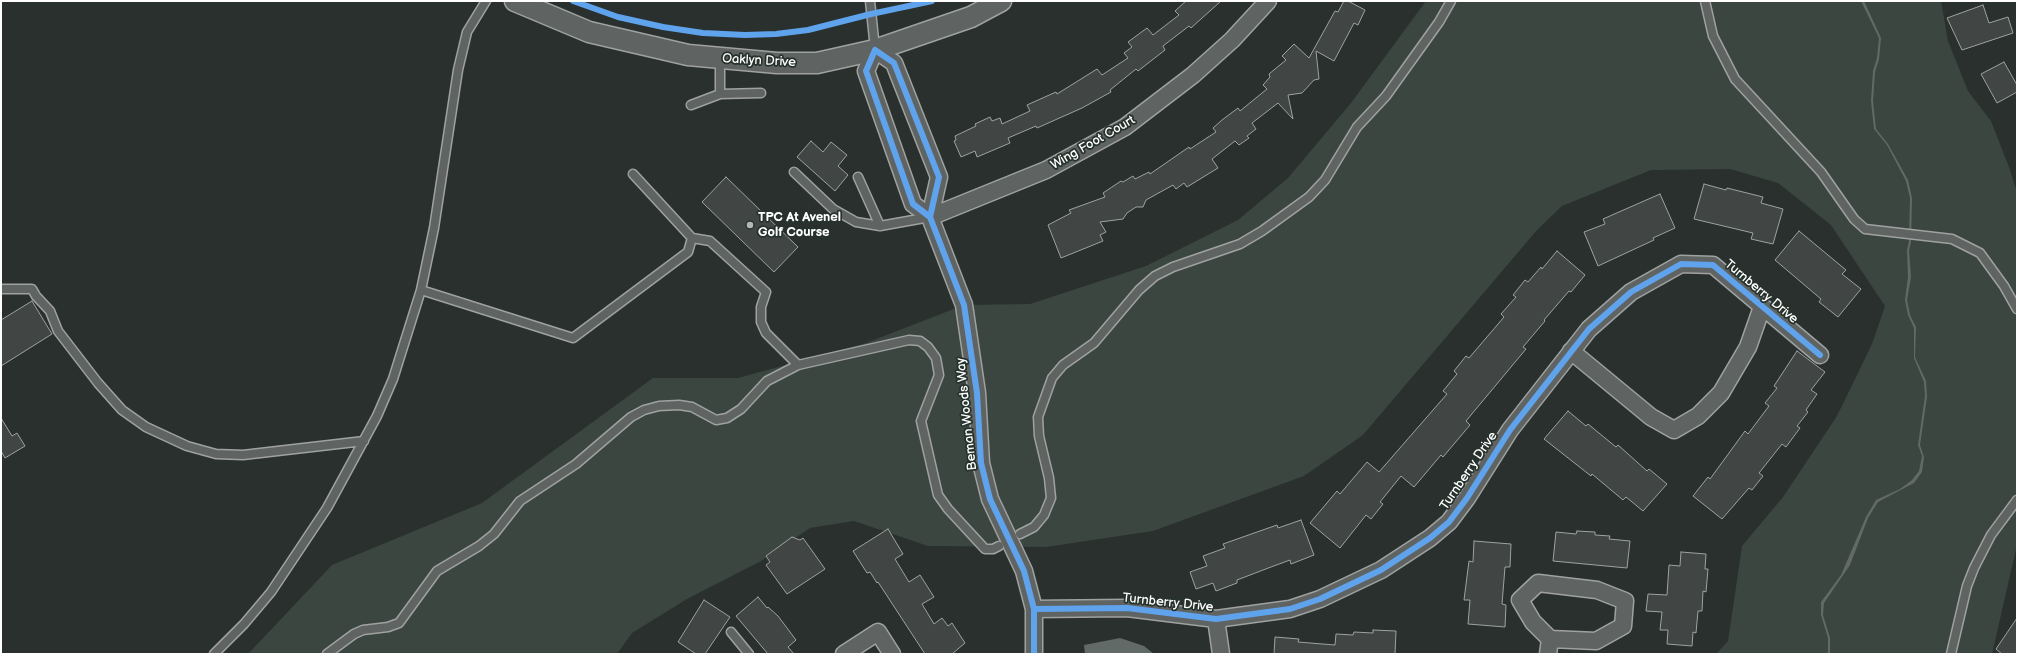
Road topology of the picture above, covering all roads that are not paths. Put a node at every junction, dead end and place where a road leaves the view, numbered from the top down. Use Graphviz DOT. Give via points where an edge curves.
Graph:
graph roads {
  1 [pos="486,1"];
  2 [pos="515,1"];
  3 [pos="870,1"];
  4 [pos="1001,1"];
  5 [pos="1268,1"];
  6 [pos="1451,1"];
  7 [pos="1705,1"];
  8 [pos="875,50"];
  9 [pos="720,59"];
  10 [pos="761,93"];
  11 [pos="720,94"];
  12 [pos="691,105"];
  13 [pos="794,172"];
  14 [pos="633,174"];
  15 [pos="858,177"];
  16 [pos="930,218"];
  17 [pos="880,226"];
  18 [pos="692,238"];
  19 [pos="1,289"];
  20 [pos="421,290"];
  21 [pos="1762,307"];
  22 [pos="2017,309"];
  23 [pos="1571,351"];
  24 [pos="1820,354"];
  25 [pos="798,365"];
  26 [pos="364,441"];
  27 [pos="2017,500"];
  28 [pos="1020,534"];
  29 [pos="999,546"];
  30 [pos="1034,609"];
  31 [pos="1216,619"];
  32 [pos="730,632"];
  33 [pos="1549,646"];
  34 [pos="214,654"];
  35 [pos="327,654"];
  36 [pos="749,654"];
  37 [pos="844,654"];
  38 [pos="892,654"];
  39 [pos="1034,654"];
  40 [pos="1221,654"];
  41 [pos="1951,654"];
  1 -- 20 [label="lane" via="467,32 458,70 434,228"];
  2 -- 9 [label="street, Oaklyn Drive" via="589,32 688,55"];
  3 -- 8 [label="lane"];
  4 -- 8 [label="street, Oaklyn Drive" via="971,17"];
  5 -- 16 [label="street, Wing Foot Court" via="1232,40 1193,76 1125,127 1046,170"];
  6 -- 28 [label="lane" via="1386,96 1357,127 1325,180 1309,197 1240,244 1173,267 1155,276 1094,343 1064,365 1052,378 1038,417 1039,436 1051,498 1044,515 1034,527"];
  7 -- 22 [label="lane" via="1713,36 1735,80 1821,172 1854,220 1865,229 1952,239 1980,254 2004,286"];
  8 -- 9 [label="street, Oaklyn Drive" via="817,63"];
  8 -- 16 [label="street, Beman Woods Way" via="866,71 913,204"];
  8 -- 16 [label="street" via="894,62 939,177"];
  9 -- 11 [label="lane"];
  10 -- 11 [label="lane"];
  11 -- 12 [label="lane"];
  13 -- 17 [label="lane" via="833,209 856,222"];
  14 -- 18 [label="lane"];
  15 -- 17 [label="lane"];
  16 -- 17 [label="lane"];
  16 -- 30 [label="street, Beman Woods Way" via="964,305 977,393 981,463 990,499 1024,570"];
  18 -- 20 [label="lane" via="688,252 573,338"];
  18 -- 25 [label="lane" via="710,241 766,292 761,307 761,322 766,333"];
  19 -- 26 [label="lane" via="32,289 50,311 58,331 122,410 146,427 187,446 216,454 243,455"];
  20 -- 26 [label="lane" via="393,380"];
  21 -- 23 [label="street, Turnberry Drive" via="1712,265 1681,264 1631,292 1589,329"];
  21 -- 23 [label="street, Turnberry Drive" via="1748,347 1721,393 1698,416 1674,430 1651,417"];
  21 -- 24 [label="street, Turnberry Drive"];
  23 -- 31 [label="street, Turnberry Drive" via="1510,430 1449,522 1430,538 1381,570 1320,599 1290,609"];
  25 -- 29 [label="lane" via="909,340 920,341 928,347 936,358 939,375 921,421 938,495 948,510 985,549"];
  25 -- 35 [label="lane" via="767,381 741,409 727,418 716,420 692,407 678,405 659,406 631,417 576,464 520,502 494,534 479,546 437,571 399,623 363,630"];
  26 -- 34 [label="lane" via="327,508 271,592"];
  27 -- 41 [label="lane" via="1991,535 1972,574"];
  30 -- 31 [label="street, Turnberry Drive" via="1127,608"];
  30 -- 39 [label="street, Beman Woods Way"];
  31 -- 40 [label="street"];
  32 -- 36 [label="lane"];
  33 -- 33 [label="street" via="1596,641 1623,626 1625,601 1597,590 1538,583 1520,600"];
  37 -- 38 [label="street" via="878,632"];
}
